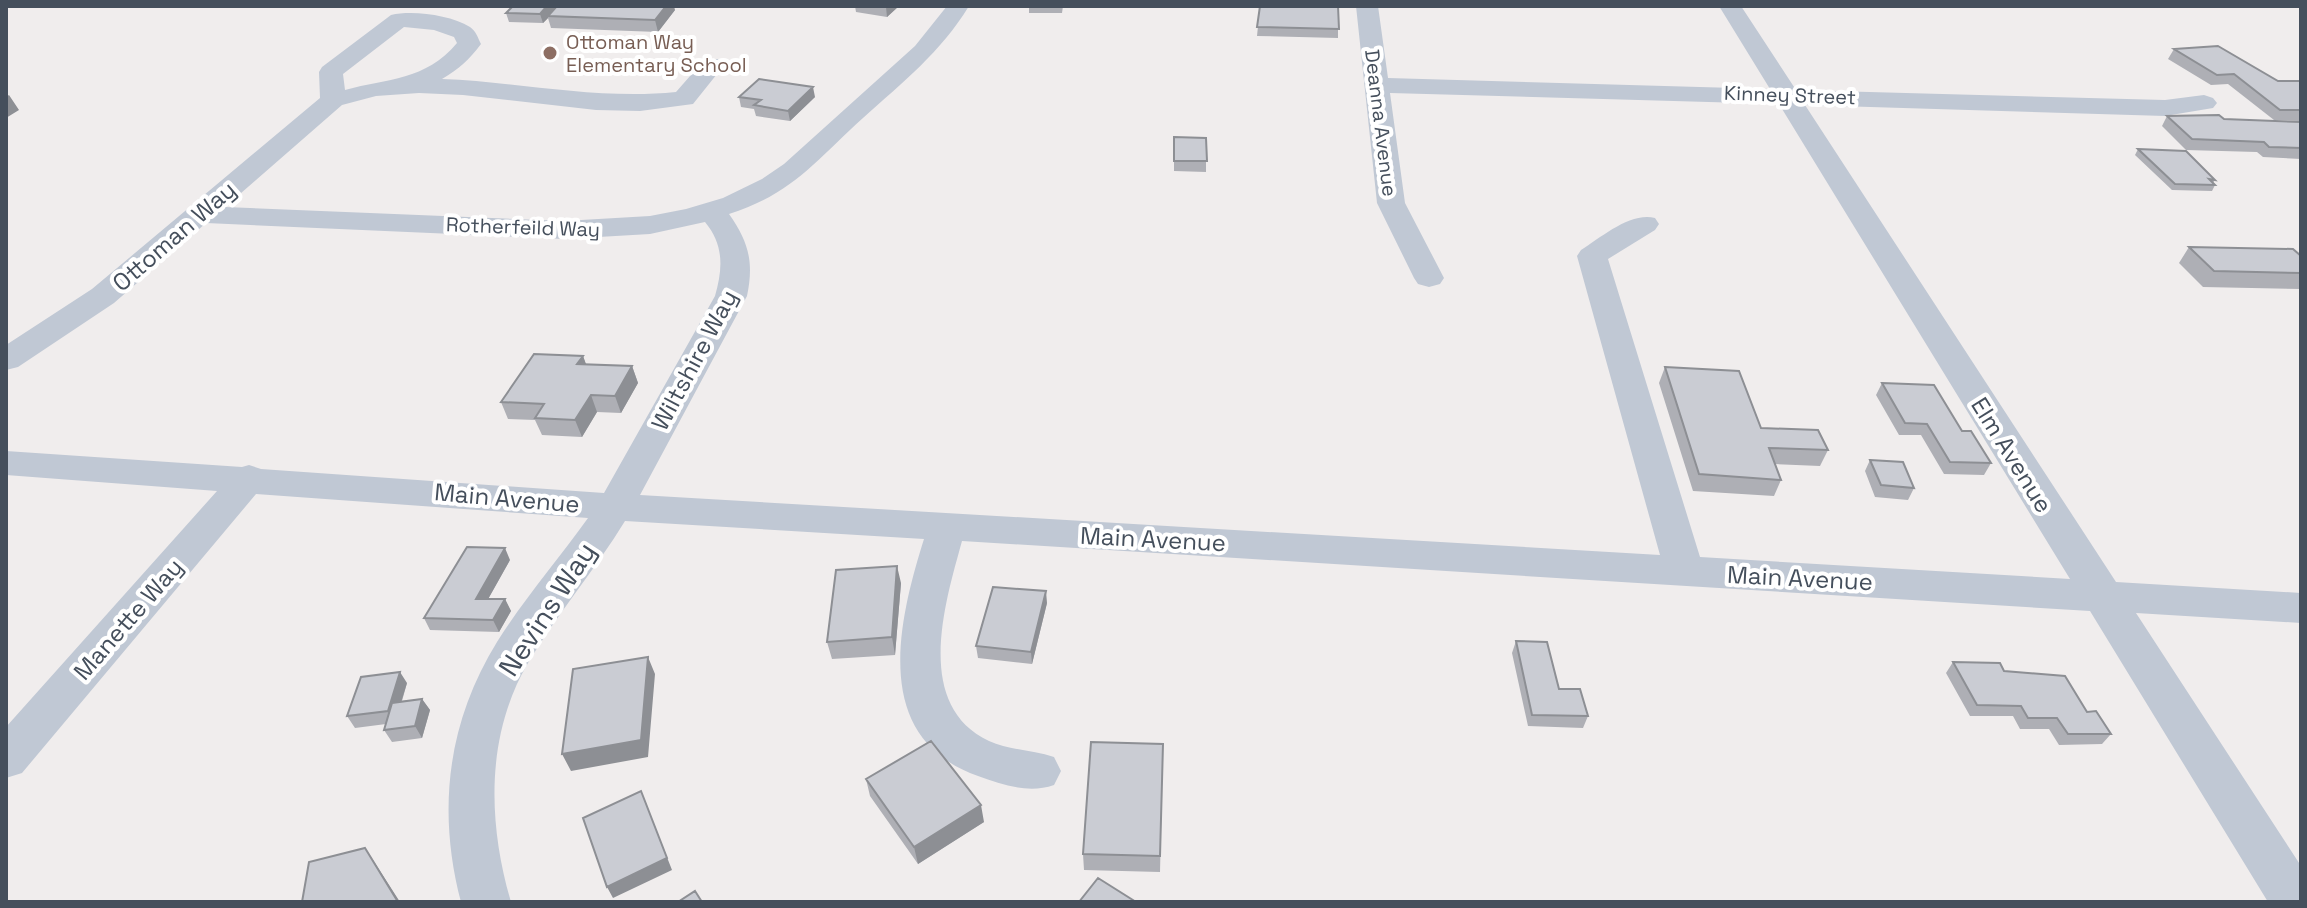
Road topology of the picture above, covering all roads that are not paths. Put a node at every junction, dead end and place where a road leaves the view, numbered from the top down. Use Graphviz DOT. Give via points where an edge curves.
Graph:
graph roads {
  1 [pos="958,6"];
  2 [pos="1367,6"];
  3 [pos="1730,6"];
  4 [pos="713,64"];
  5 [pos="414,85"];
  6 [pos="1376,85"];
  7 [pos="332,86"];
  8 [pos="1785,95"];
  9 [pos="2204,103"];
  10 [pos="711,211"];
  11 [pos="199,214"];
  12 [pos="1645,224"];
  13 [pos="1429,278"];
  14 [pos="6,360"];
  15 [pos="6,463"];
  16 [pos="249,478"];
  17 [pos="615,507"];
  18 [pos="947,527"];
  19 [pos="1684,571"];
  20 [pos="2101,596"];
  21 [pos="2301,608"];
  22 [pos="6,759"];
  23 [pos="1038,771"];
  24 [pos="486,902"];
  25 [pos="2296,902"];
  1 -- 10 [label="street, Rotherfeild Way" via="930,47 798,166 772,185"];
  2 -- 6 [label="street, Deanna Avenue"];
  3 -- 8 [label="street, Elm Avenue"];
  4 -- 5 [label="street" via="684,99 654,105"];
  5 -- 7 [label="street" via="361,90"];
  5 -- 7 [label="street, Ottoman Way" via="469,44 464,33 437,23 399,20 390,37"];
  6 -- 8 [label="street, Kinney Street"];
  6 -- 13 [label="street, Deanna Avenue" via="1391,203"];
  7 -- 11 [label="street, Ottoman Way"];
  8 -- 9 [label="street, Kinney Street" via="2165,108"];
  8 -- 20 [label="street, Elm Avenue"];
  10 -- 11 [label="street, Rotherfeild Way" via="593,232"];
  10 -- 17 [label="street, Wiltshire Way" via="737,250 731,296"];
  11 -- 14 [label="street, Ottoman Way" via="103,296"];
  12 -- 19 [label="street" via="1592,256"];
  15 -- 16 [label="street, Main Avenue"];
  16 -- 17 [label="street, Main Avenue"];
  16 -- 22 [label="street, Manette Way"];
  17 -- 18 [label="street, Main Avenue"];
  17 -- 24 [label="street, Nevins Way" via="510,656 486,709 472,765 470,823"];
  18 -- 19 [label="street, Main Avenue"];
  18 -- 23 [label="street" via="917,647 928,704 961,748"];
  19 -- 20 [label="street, Main Avenue"];
  20 -- 21 [label="street, Main Avenue"];
  20 -- 25 [label="street, Elm Avenue"];
}
